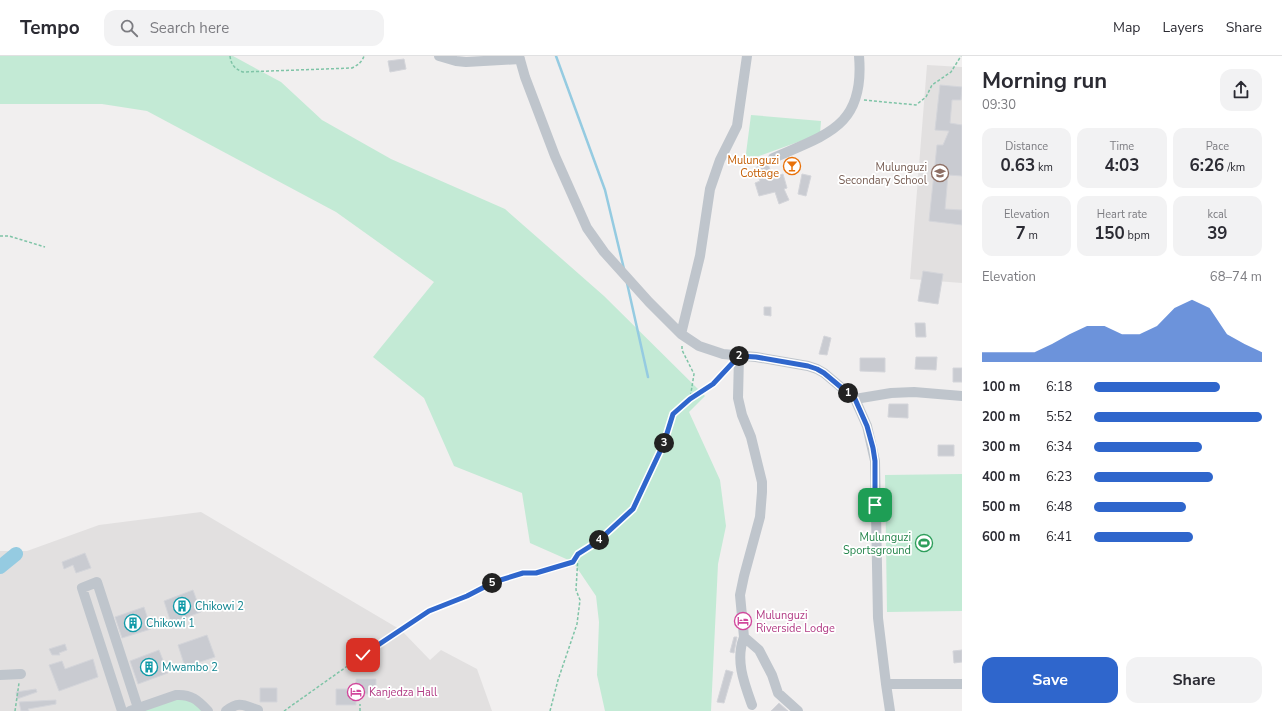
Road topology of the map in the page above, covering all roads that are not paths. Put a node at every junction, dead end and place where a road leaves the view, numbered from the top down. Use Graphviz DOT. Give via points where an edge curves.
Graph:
graph roads {
  1 [pos="439,56"];
  2 [pos="747,56"];
  3 [pos="859,56"];
  4 [pos="519,58"];
  5 [pos="774,158"];
  6 [pos="680,334"];
  7 [pos="739,356"];
  8 [pos="962,396"];
  9 [pos="855,399"];
  10 [pos="744,637"];
  11 [pos="20,674"];
  12 [pos="0,675"];
  13 [pos="886,684"];
  14 [pos="962,684"];
  15 [pos="752,705"];
  16 [pos="134,710"];
  17 [pos="258,710"];
  18 [pos="122,711"];
  19 [pos="208,711"];
  20 [pos="226,711"];
  21 [pos="798,711"];
  22 [pos="890,711"];
  1 -- 4 [label="street" via="466,62"];
  2 -- 6 [label="street" via="737,126 720,160 710,189 700,256"];
  3 -- 5 [label="street" via="859,86 855,104 844,120 821,137"];
  4 -- 6 [label="street" via="555,156 587,228 604,252"];
  6 -- 7 [label="street" via="699,346"];
  7 -- 9 [label="street" via="817,369"];
  7 -- 10 [label="street" via="738,398 753,443 762,482 760,517 740,595"];
  8 -- 9 [label="street" via="914,392"];
  9 -- 13 [label="street" via="867,426 875,461 878,618"];
  10 -- 15 [label="street" via="740,666"];
  10 -- 21 [label="street" via="759,650 778,693"];
  11 -- 12 [label="street"];
  13 -- 14 [label="street"];
  13 -- 22 [label="street"];
  16 -- 18 [label="street" via="97,582 82,588"];
  16 -- 19 [label="street" via="181,695 194,697"];
  17 -- 20 [label="street" via="241,704"];
}
